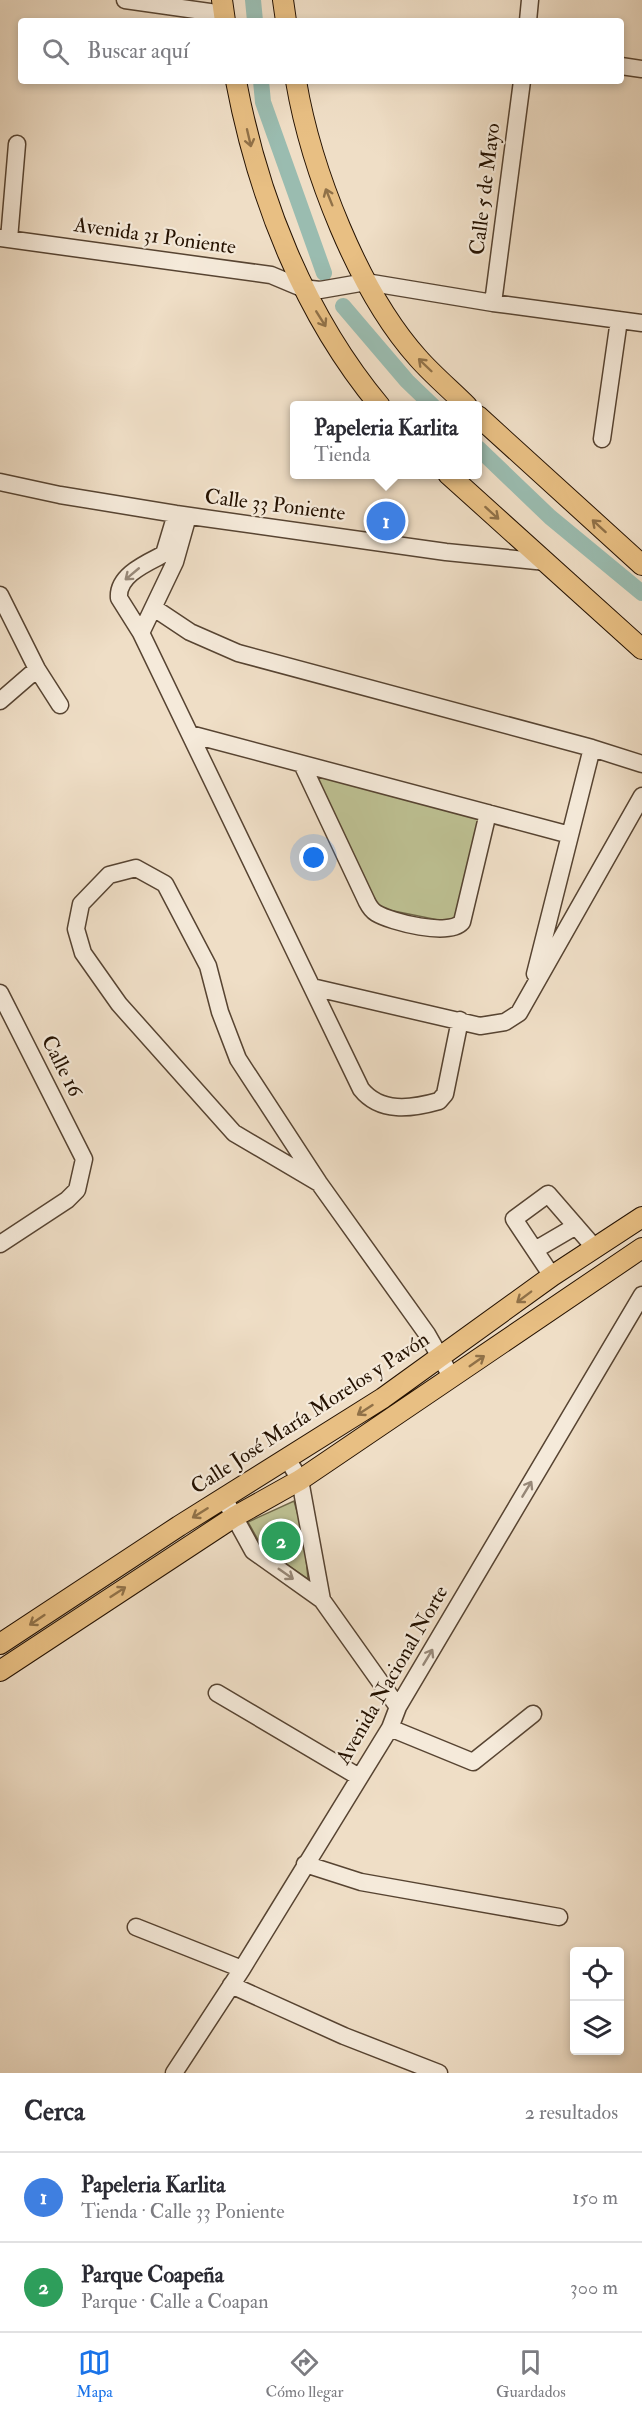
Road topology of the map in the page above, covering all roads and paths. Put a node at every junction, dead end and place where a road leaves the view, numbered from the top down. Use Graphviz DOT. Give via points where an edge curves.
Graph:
graph roads {
  1 [pos="124,0"];
  2 [pos="283,0"];
  3 [pos="530,0"];
  4 [pos="224,12"];
  5 [pos="286,18"];
  6 [pos="528,18"];
  7 [pos="624,66"];
  8 [pos="642,69"];
  9 [pos="237,84"];
  10 [pos="297,84"];
  11 [pos="522,84"];
  12 [pos="17,144"];
  13 [pos="4,238"];
  14 [pos="357,284"];
  15 [pos="311,289"];
  16 [pos="494,303"];
  17 [pos="619,320"];
  18 [pos="642,323"];
  19 [pos="377,401"];
  20 [pos="463,401"];
  21 [pos="482,421"];
  22 [pos="602,439"];
  23 [pos="3,478"];
  24 [pos="454,479"];
  25 [pos="182,515"];
  26 [pos="170,558"];
  27 [pos="546,562"];
  28 [pos="642,565"];
  29 [pos="0,595"];
  30 [pos="154,608"];
  31 [pos="141,633"];
  32 [pos="642,649"];
  33 [pos="37,669"];
  34 [pos="0,701"];
  35 [pos="60,705"];
  36 [pos="190,734"];
  37 [pos="591,748"];
  38 [pos="302,764"];
  39 [pos="642,764"];
  40 [pos="642,796"];
  41 [pos="488,813"];
  42 [pos="570,835"];
  43 [pos="312,987"];
  44 [pos="0,993"];
  45 [pos="530,993"];
  46 [pos="460,1020"];
  47 [pos="319,1183"];
  48 [pos="642,1217"];
  49 [pos="576,1226"];
  50 [pos="0,1244"];
  51 [pos="594,1247"];
  52 [pos="642,1248"];
  53 [pos="535,1250"];
  54 [pos="552,1276"];
  55 [pos="642,1295"];
  56 [pos="441,1358"];
  57 [pos="452,1378"];
  58 [pos="288,1460"];
  59 [pos="300,1480"];
  60 [pos="224,1498"];
  61 [pos="234,1517"];
  62 [pos="322,1600"];
  63 [pos="0,1644"];
  64 [pos="0,1671"];
  65 [pos="217,1693"];
  66 [pos="399,1707"];
  67 [pos="533,1714"];
  68 [pos="390,1728"];
  69 [pos="359,1777"];
  70 [pos="305,1864"];
  71 [pos="559,1917"];
  72 [pos="136,1927"];
  73 [pos="242,1969"];
  74 [pos="231,1985"];
  75 [pos="174,2073"];
  76 [pos="439,2073"];
  1 -- 4 [label="street"];
  2 -- 5 [label="main road"];
  3 -- 6 [label="street"];
  7 -- 8 [label="street"];
  9 -- 15 [label="main road, one-way" via="253,154"];
  14 -- 10 [label="main road, one-way"];
  11 -- 16 [label="street, Calle 5 de Mayo"];
  12 -- 13 [label="street"];
  13 -- 15 [label="street, Avenida 31 Poniente" via="271,275"];
  14 -- 15 [label="street"];
  14 -- 16 [label="street"];
  20 -- 14 [label="main road, one-way" via="418,358"];
  15 -- 19 [label="main road, one-way" via="349,364"];
  16 -- 17 [label="street"];
  17 -- 18 [label="street"];
  17 -- 22 [label="street"];
  28 -- 21 [label="main road, one-way"];
  23 -- 25 [label="street, Calle 33 Poniente" via="60,495"];
  24 -- 27 [label="main road, one-way"];
  25 -- 26 [label="street"];
  25 -- 27 [label="street, Calle 33 Poniente"];
  26 -- 30 [label="street"];
  26 -- 31 [label="street, one-way" via="126,577 118,591"];
  27 -- 32 [label="main road"];
  29 -- 33 [label="street"];
  30 -- 31 [label="street"];
  30 -- 37 [label="street" via="190,632 238,653"];
  31 -- 36 [label="street"];
  33 -- 34 [label="street"];
  33 -- 35 [label="street"];
  36 -- 38 [label="street"];
  36 -- 43 [label="street"];
  37 -- 39 [label="street"];
  37 -- 42 [label="street"];
  38 -- 41 [label="street"];
  38 -- 41 [label="street" via="367,902 373,912 394,921 448,930 458,927"];
  40 -- 45 [label="street"];
  41 -- 42 [label="street"];
  42 -- 45 [label="street"];
  43 -- 46 [label="street"];
  43 -- 46 [label="street" via="361,1089 379,1105 439,1101 445,1094"];
  44 -- 50 [label="street, Calle 16" via="84,1159 77,1190 68,1200"];
  45 -- 46 [label="street" via="519,1013 505,1022 480,1026"];
  47 -- 47 [label="street" via="238,1059 208,966 165,884 136,868 109,875 81,904 76,929 83,953 119,1004 234,1133"];
  47 -- 56 [label="street"];
  48 -- 51 [label="main road, Calle José María Morelos y Pavón"];
  49 -- 51 [label="street"];
  49 -- 53 [label="street"];
  49 -- 53 [label="street" via="548,1194 514,1219"];
  51 -- 54 [label="main road, Calle José María Morelos y Pavón"];
  57 -- 52 [label="main road, one-way"];
  53 -- 54 [label="street"];
  54 -- 56 [label="main road, Calle José María Morelos y Pavón, one-way"];
  66 -- 55 [label="street, Avenida Nacional Norte, one-way"];
  56 -- 57 [label="street"];
  56 -- 58 [label="main road, Calle José María Morelos y Pavón, one-way"];
  57 -- 59 [label="main road"];
  58 -- 59 [label="street"];
  58 -- 60 [label="main road, Calle José María Morelos y Pavón"];
  59 -- 61 [label="main road"];
  59 -- 62 [label="street"];
  60 -- 61 [label="street"];
  60 -- 63 [label="main road, Calle José María Morelos y Pavón, one-way"];
  61 -- 62 [label="street, one-way" via="253,1551"];
  64 -- 61 [label="main road, one-way"];
  62 -- 66 [label="street"];
  65 -- 69 [label="street"];
  66 -- 68 [label="street, Avenida Nacional Norte"];
  67 -- 68 [label="street" via="473,1762"];
  68 -- 69 [label="street, Avenida Nacional Norte"];
  69 -- 70 [label="street, Avenida Nacional Norte"];
  70 -- 71 [label="street" via="362,1882"];
  70 -- 73 [label="street, Avenida Nacional Norte"];
  72 -- 73 [label="street"];
  73 -- 74 [label="street, Avenida Nacional Norte"];
  74 -- 75 [label="street, Avenida Nacional Norte"];
  74 -- 76 [label="street"];
}
